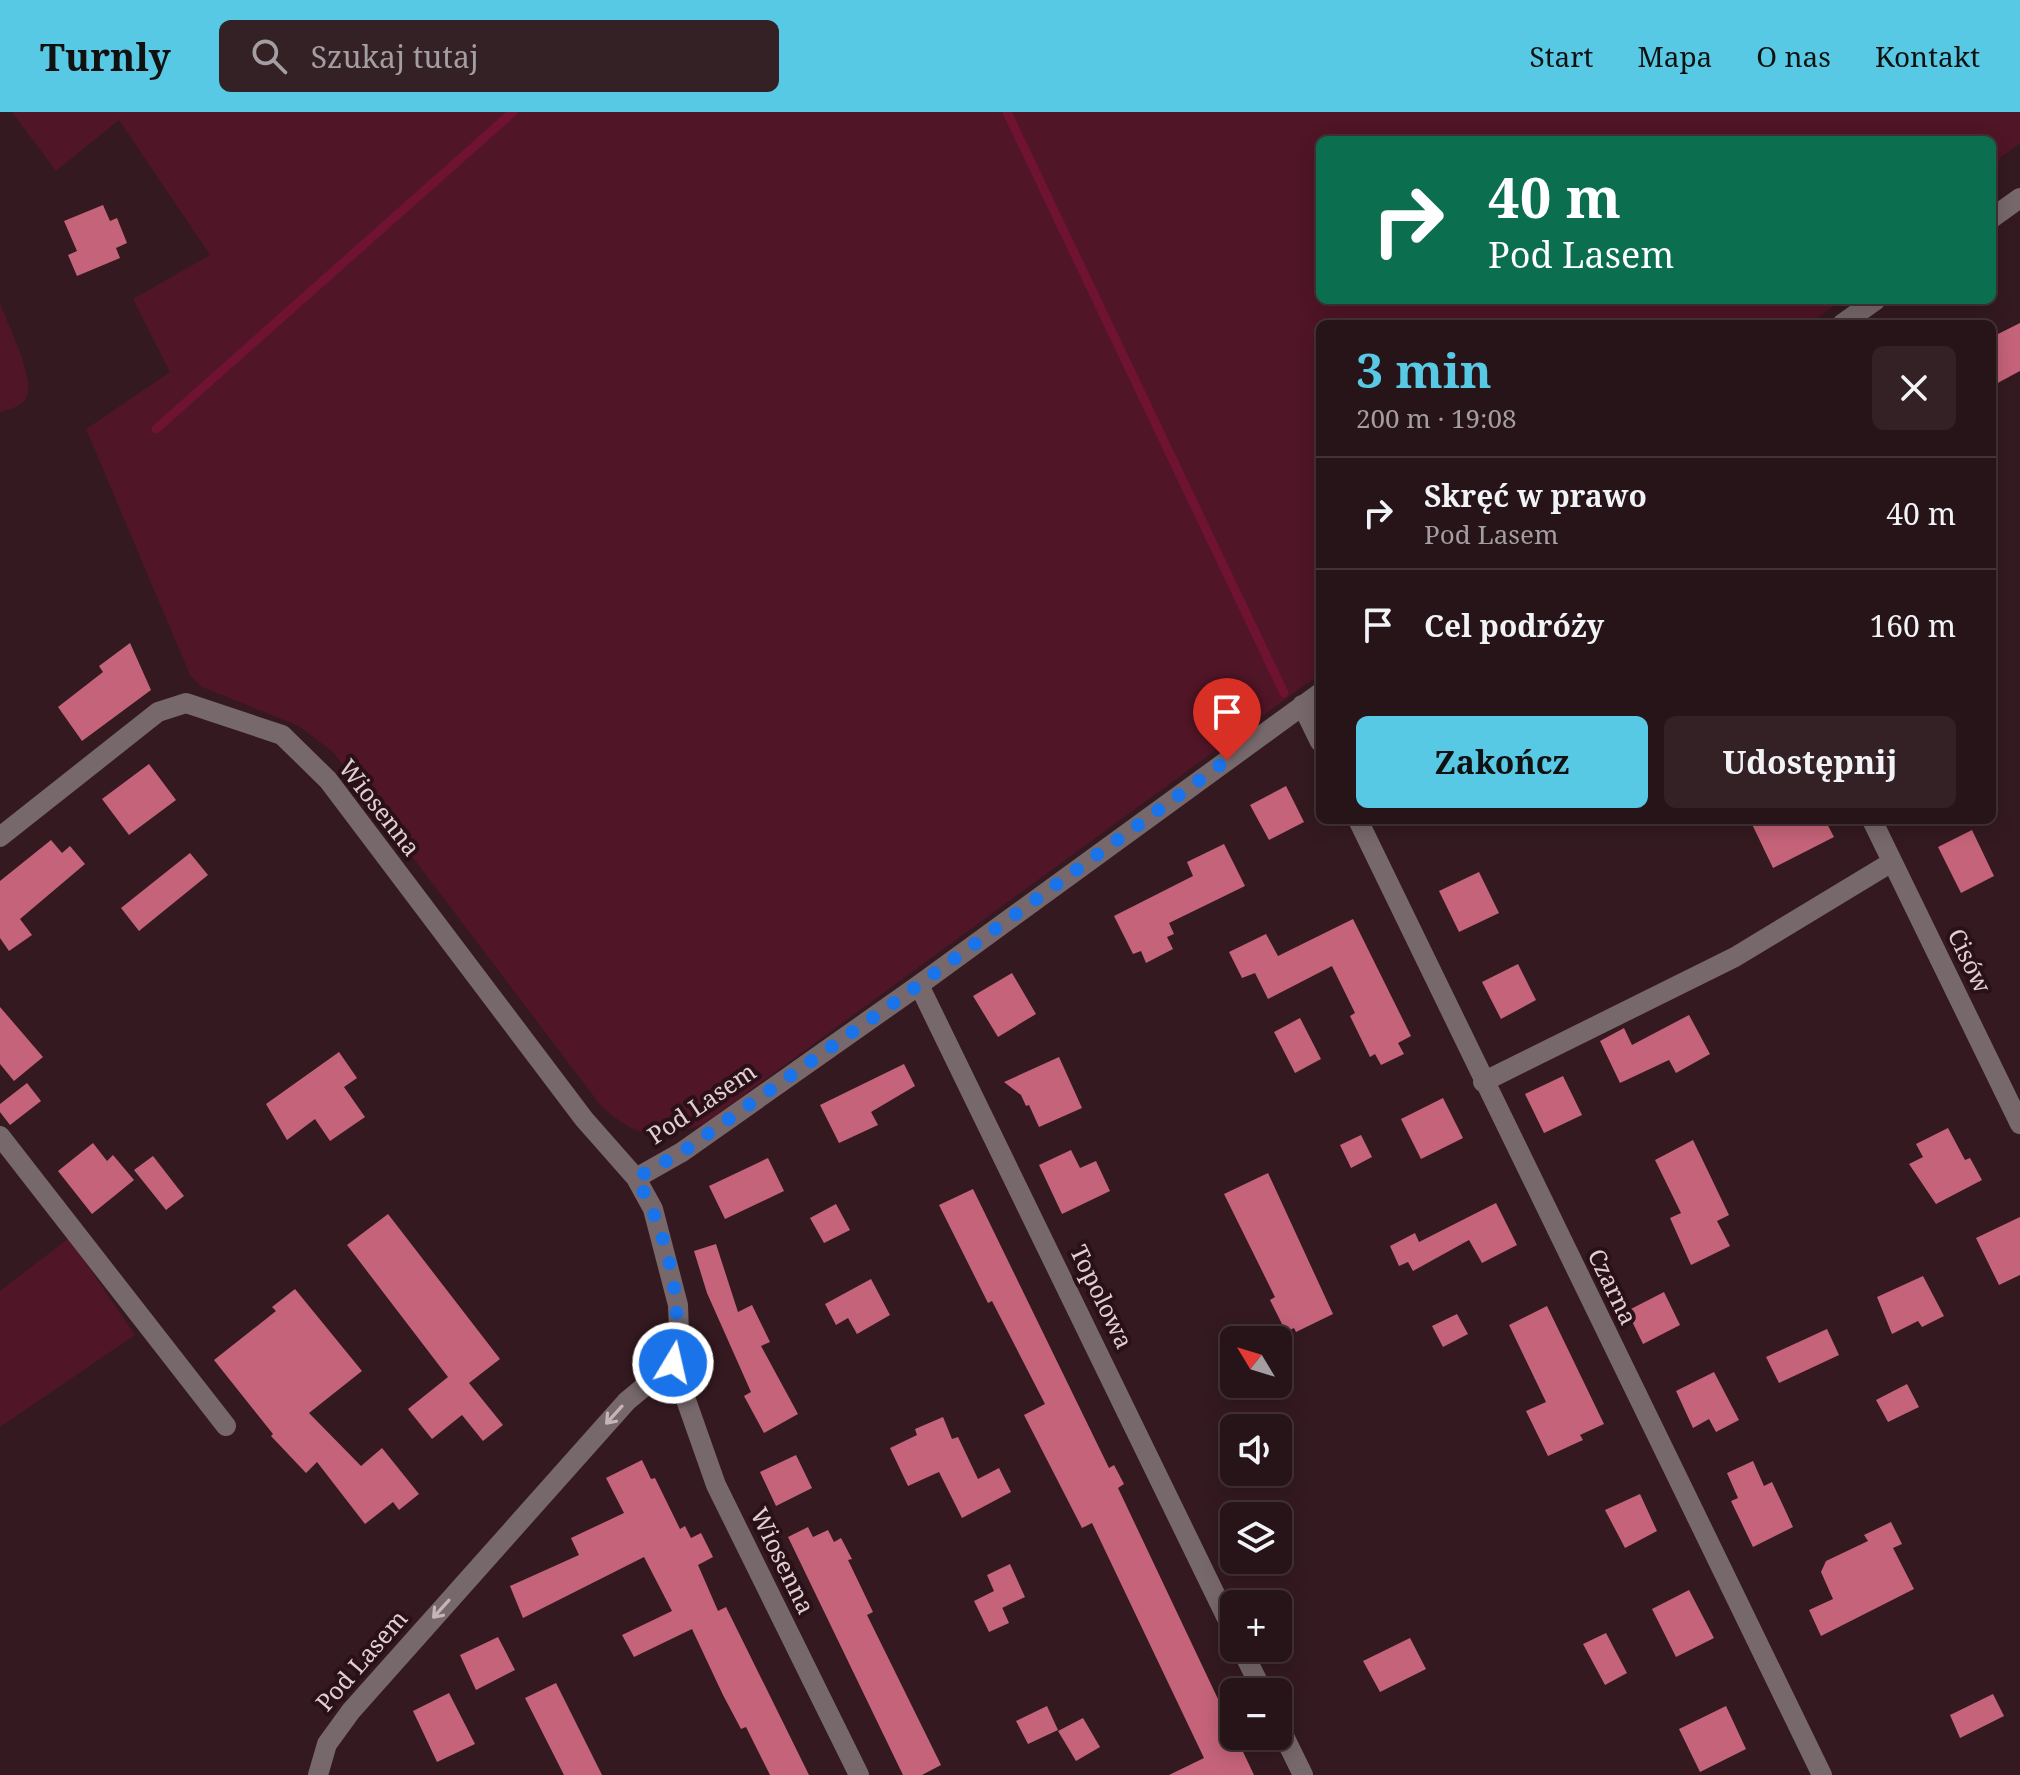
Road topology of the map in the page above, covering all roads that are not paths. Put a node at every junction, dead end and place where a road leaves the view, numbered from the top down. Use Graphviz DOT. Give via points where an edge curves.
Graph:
graph roads {
  1 [pos="2020,198"];
  2 [pos="1996,215"];
  3 [pos="1870,304"];
  4 [pos="1848,320"];
  5 [pos="1316,696"];
  6 [pos="1302,705"];
  7 [pos="1316,734"];
  8 [pos="1360,824"];
  9 [pos="1874,824"];
  10 [pos="0,837"];
  11 [pos="1892,862"];
  12 [pos="919,985"];
  13 [pos="1483,1082"];
  14 [pos="2020,1124"];
  15 [pos="0,1136"];
  16 [pos="636,1178"];
  17 [pos="673,1363"];
  18 [pos="226,1426"];
  19 [pos="1220,1604"];
  20 [pos="1291,1750"];
  21 [pos="318,1775"];
  22 [pos="859,1775"];
  23 [pos="1303,1775"];
  24 [pos="1822,1775"];
  1 -- 2 [label="street"];
  3 -- 4 [label="street"];
  5 -- 6 [label="street, Pod Lasem"];
  6 -- 7 [label="street"];
  6 -- 12 [label="street, Pod Lasem"];
  8 -- 13 [label="street, Czarna"];
  9 -- 11 [label="street, Cisów"];
  10 -- 16 [label="street, Wiosenna" via="158,712 186,703 282,735 328,780 584,1119"];
  11 -- 13 [label="street" via="1735,957"];
  11 -- 14 [label="street, Cisów"];
  12 -- 16 [label="street, Pod Lasem"];
  12 -- 19 [label="street, Topolowa"];
  13 -- 24 [label="street, Czarna"];
  15 -- 18 [label="street"];
  16 -- 17 [label="street, Pod Lasem" via="653,1209 678,1305"];
  17 -- 21 [label="street, Pod Lasem, one-way" via="627,1401 351,1711 327,1744"];
  17 -- 22 [label="street, Wiosenna" via="716,1485"];
  20 -- 23 [label="street"];
}
